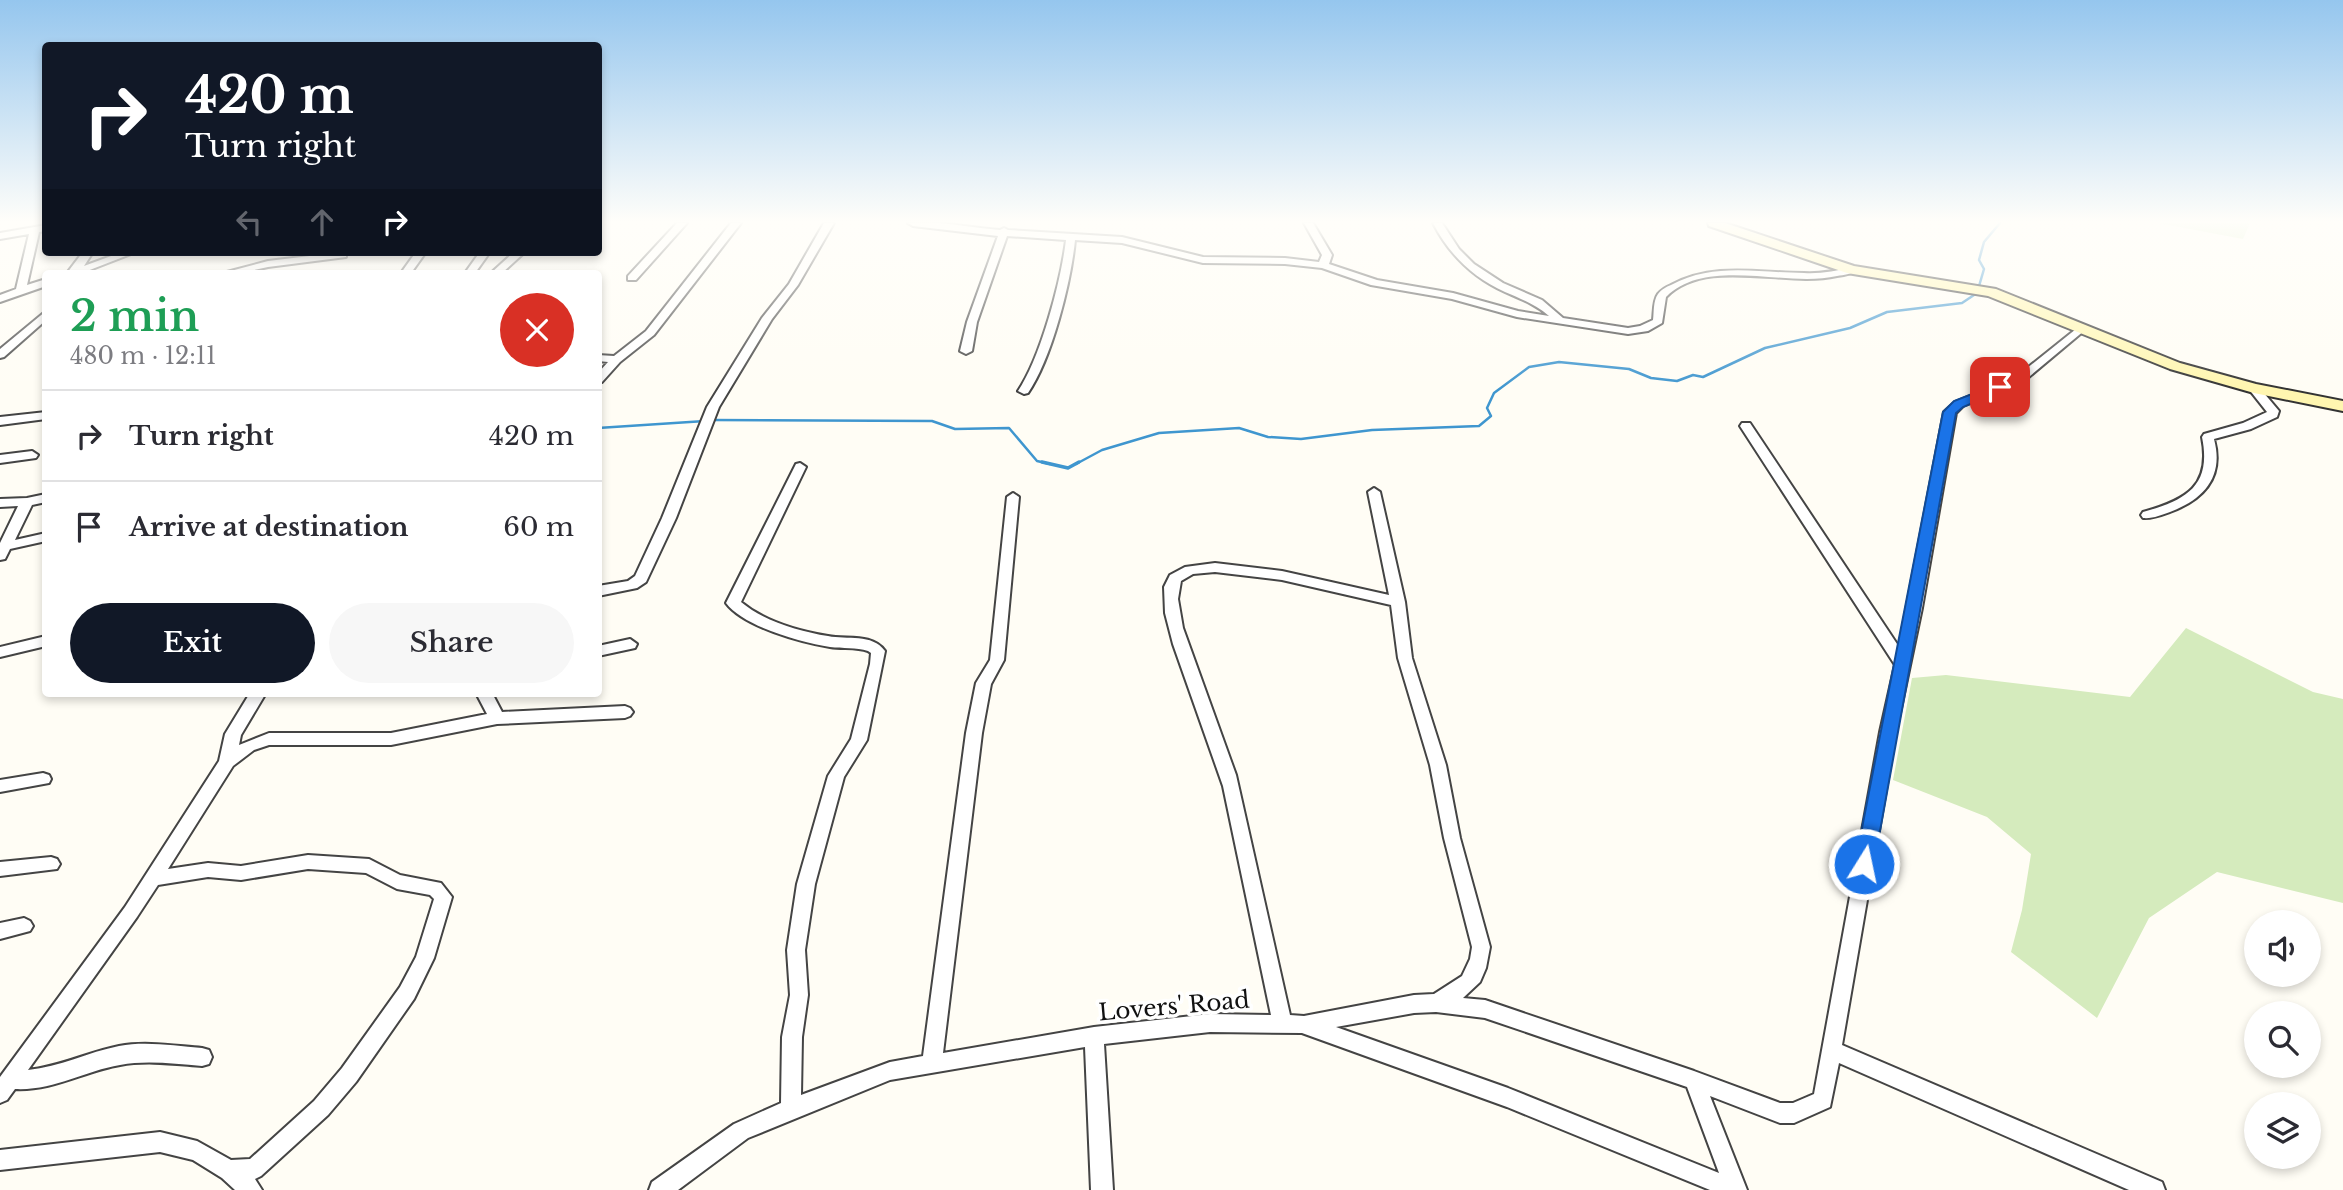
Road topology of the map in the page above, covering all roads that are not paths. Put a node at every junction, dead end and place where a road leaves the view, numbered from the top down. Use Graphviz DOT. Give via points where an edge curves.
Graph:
graph roads {
  1 [pos="26,279"];
  2 [pos="694,279"];
  3 [pos="797,279"];
  4 [pos="987,279"];
  5 [pos="1064,279"];
  6 [pos="1364,279"];
  7 [pos="1488,279"];
  8 [pos="1695,279"];
  9 [pos="1907,279"];
  10 [pos="42,284"];
  11 [pos="22,291"];
  12 [pos="0,299"];
  13 [pos="42,318"];
  14 [pos="1560,321"];
  15 [pos="2081,328"];
  16 [pos="966,351"];
  17 [pos="0,355"];
  18 [pos="602,358"];
  19 [pos="616,360"];
  20 [pos="602,376"];
  21 [pos="2254,388"];
  22 [pos="1024,391"];
  23 [pos="2343,407"];
  24 [pos="42,416"];
  25 [pos="0,421"];
  26 [pos="1746,426"];
  27 [pos="32,455"];
  28 [pos="0,458"];
  29 [pos="800,467"];
  30 [pos="1374,492"];
  31 [pos="1013,497"];
  32 [pos="42,499"];
  33 [pos="27,502"];
  34 [pos="0,503"];
  35 [pos="2148,515"];
  36 [pos="42,538"];
  37 [pos="1,550"];
  38 [pos="602,590"];
  39 [pos="1398,602"];
  40 [pos="42,642"];
  41 [pos="630,645"];
  42 [pos="602,650"];
  43 [pos="0,652"];
  44 [pos="1903,665"];
  45 [pos="256,697"];
  46 [pos="486,697"];
  47 [pos="625,712"];
  48 [pos="497,718"];
  49 [pos="227,762"];
  50 [pos="43,779"];
  51 [pos="0,786"];
  52 [pos="51,864"];
  53 [pos="0,869"];
  54 [pos="154,878"];
  55 [pos="24,926"];
  56 [pos="0,931"];
  57 [pos="1436,1003"];
  58 [pos="1292,1024"];
  59 [pos="1094,1037"];
  60 [pos="1832,1050"];
  61 [pos="202,1057"];
  62 [pos="932,1064"];
  63 [pos="1694,1080"];
  64 [pos="6,1086"];
  65 [pos="791,1108"];
  66 [pos="0,1160"];
  67 [pos="229,1171"];
  68 [pos="251,1190"];
  69 [pos="660,1190"];
  70 [pos="1102,1190"];
  71 [pos="1736,1190"];
  72 [pos="2154,1190"];
  1 -- 11 [label="street"];
  2 -- 19 [label="street" via="650,332"];
  3 -- 38 [label="street" via="767,318 704,424 641,579"];
  4 -- 16 [label="street"];
  5 -- 22 [label="street" via="1042,352"];
  6 -- 14 [label="street"];
  7 -- 14 [label="street" via="1542,303"];
  8 -- 14 [label="street" via="1665,292 1658,321 1644,330"];
  9 -- 15 [label="street" via="1969,288 2031,306"];
  10 -- 11 [label="street"];
  11 -- 12 [label="street"];
  13 -- 17 [label="street"];
  15 -- 21 [label="street" via="2175,366"];
  15 -- 44 [label="street" via="2020,379 1952,407"];
  18 -- 19 [label="street"];
  19 -- 20 [label="street"];
  21 -- 23 [label="street"];
  21 -- 35 [label="street" via="2273,414 2208,437 2212,458 2203,486 2180,505"];
  24 -- 25 [label="street"];
  26 -- 44 [label="street"];
  27 -- 28 [label="street"];
  29 -- 65 [label="street" via="733,603 779,628 832,642 868,645 878,651 859,740 836,775 806,884 796,950 800,995 792,1037"];
  30 -- 39 [label="street"];
  31 -- 62 [label="street" via="997,660 984,683 974,733"];
  32 -- 33 [label="street"];
  33 -- 34 [label="street"];
  33 -- 37 [label="street"];
  36 -- 37 [label="street"];
  39 -- 57 [label="street" via="1405,658 1438,765 1480,947 1479,964 1469,984"];
  39 -- 58 [label="street" via="1290,576 1237,569 1184,572 1173,580 1173,619 1232,793 1245,860"];
  40 -- 43 [label="street"];
  41 -- 42 [label="street"];
  44 -- 60 [label="street"];
  45 -- 49 [label="street" via="233,734"];
  46 -- 48 [label="street"];
  47 -- 48 [label="street"];
  48 -- 49 [label="street" via="391,739 269,739 248,746"];
  49 -- 54 [label="street"];
  50 -- 51 [label="street"];
  52 -- 53 [label="street"];
  54 -- 64 [label="street"];
  54 -- 67 [label="street" via="208,870 241,873 308,862 369,866 397,882 435,888 443,897 425,958 413,981 349,1075 321,1108 254,1169"];
  55 -- 56 [label="street"];
  57 -- 58 [label="street"];
  57 -- 63 [label="street" via="1504,1014"];
  58 -- 59 [label="street, Lovers' Road" via="1210,1023"];
  58 -- 71 [label="street, Lovers' Road" via="1496,1093"];
  59 -- 62 [label="street, Lovers' Road"];
  59 -- 70 [label="street"];
  60 -- 63 [label="street" via="1822,1100 1794,1114 1767,1110"];
  60 -- 72 [label="street"];
  61 -- 64 [label="street" via="121,1055"];
  62 -- 65 [label="street, Lovers' Road" via="890,1070"];
  63 -- 71 [label="street"];
  65 -- 69 [label="street, Lovers' Road" via="741,1131"];
  66 -- 67 [label="street" via="160,1142 197,1151"];
  67 -- 68 [label="street"];
}
